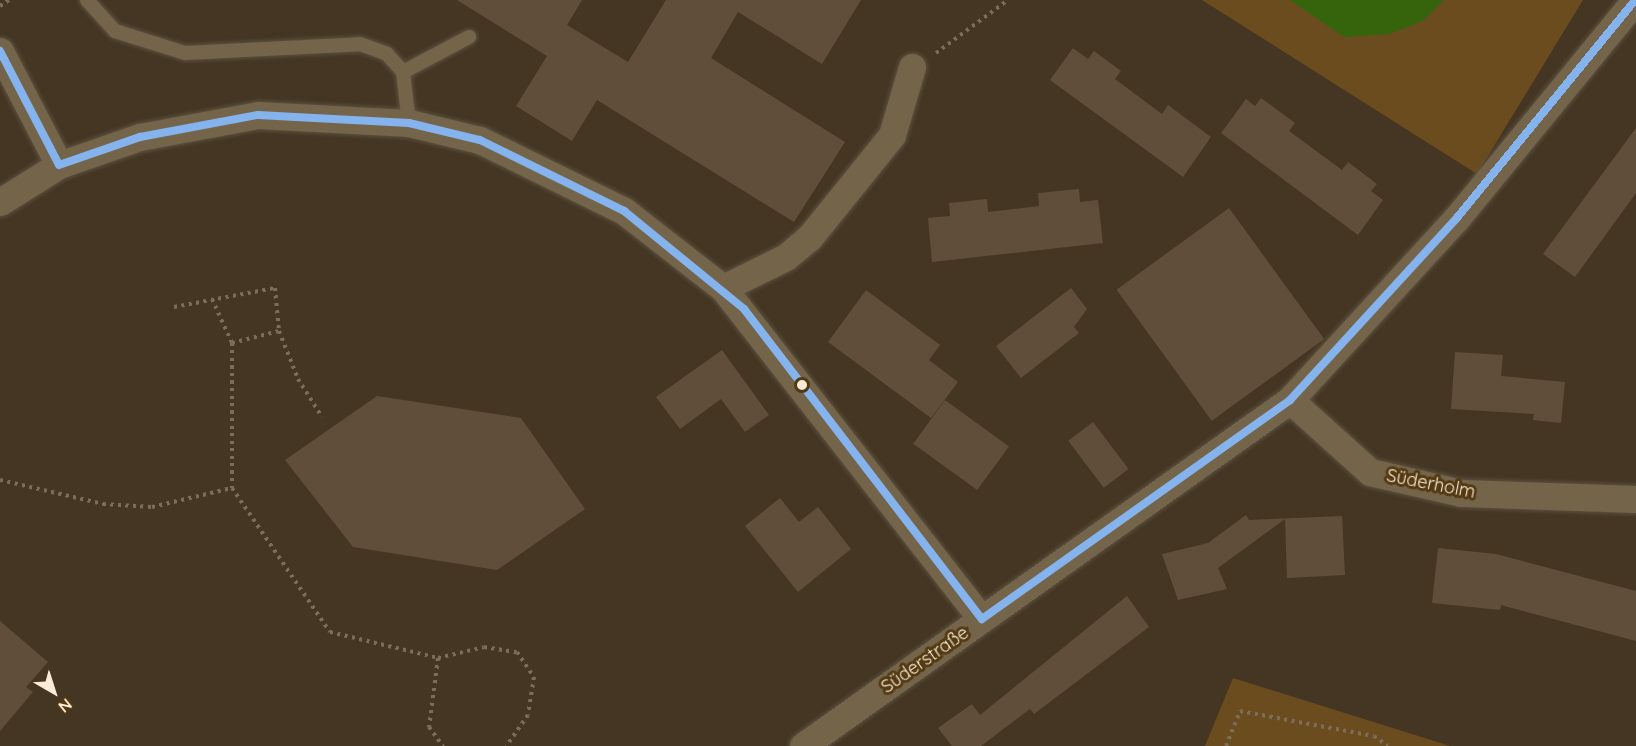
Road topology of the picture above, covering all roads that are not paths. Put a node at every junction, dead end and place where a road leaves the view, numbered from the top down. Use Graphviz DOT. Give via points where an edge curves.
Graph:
graph roads {
  1 [pos="87,0"];
  2 [pos="1635,0"];
  3 [pos="469,37"];
  4 [pos="0,51"];
  5 [pos="912,67"];
  6 [pos="403,72"];
  7 [pos="409,123"];
  8 [pos="59,165"];
  9 [pos="0,202"];
  10 [pos="723,288"];
  11 [pos="1290,400"];
  12 [pos="1636,499"];
  13 [pos="982,619"];
  14 [pos="803,746"];
  1 -- 6 [label="lane" via="114,31 185,53 360,44 387,54"];
  2 -- 11 [label="street, Süderstraße" via="1456,219"];
  3 -- 6 [label="lane"];
  4 -- 8 [label="street"];
  5 -- 10 [label="street" via="892,135 809,238 786,257"];
  6 -- 7 [label="lane"];
  7 -- 8 [label="street" via="258,115 140,137"];
  7 -- 10 [label="street" via="480,140 624,211"];
  8 -- 9 [label="street"];
  10 -- 13 [label="street"];
  11 -- 12 [label="street, Süderholm" via="1370,472 1462,494"];
  11 -- 13 [label="street, Süderstraße"];
  13 -- 14 [label="street, Süderstraße"];
}
